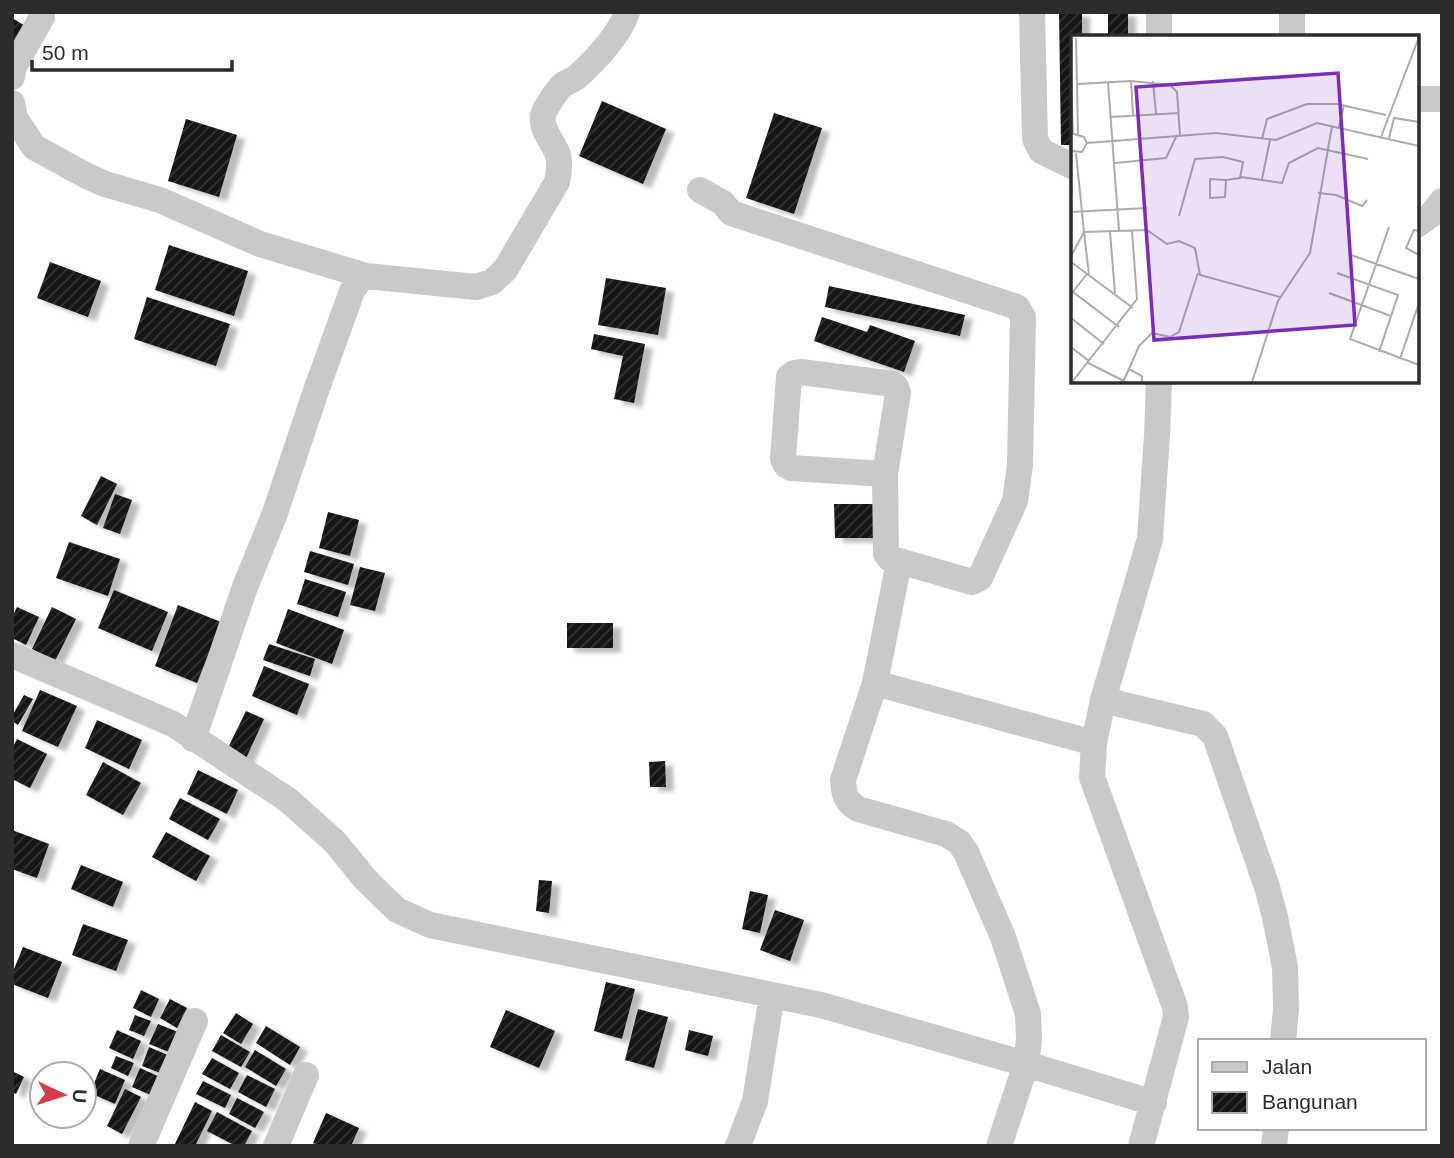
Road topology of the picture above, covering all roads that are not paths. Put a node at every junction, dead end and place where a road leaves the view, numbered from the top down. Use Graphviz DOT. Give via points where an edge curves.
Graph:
graph roads {
  1 [pos="42,12"];
  2 [pos="627,12"];
  3 [pos="1032,12"];
  4 [pos="1159,12"];
  5 [pos="1292,12"];
  6 [pos="1159,35"];
  7 [pos="1292,35"];
  8 [pos="12,77"];
  9 [pos="1419,99"];
  10 [pos="1442,99"];
  11 [pos="12,103"];
  12 [pos="1071,165"];
  13 [pos="700,190"];
  14 [pos="1442,201"];
  15 [pos="1419,224"];
  16 [pos="366,276"];
  17 [pos="1159,383"];
  18 [pos="885,474"];
  19 [pos="899,562"];
  20 [pos="12,655"];
  21 [pos="875,683"];
  22 [pos="1104,700"];
  23 [pos="194,739"];
  24 [pos="1094,743"];
  25 [pos="772,995"];
  26 [pos="195,1021"];
  27 [pos="1283,1039"];
  28 [pos="1026,1063"];
  29 [pos="306,1075"];
  30 [pos="1154,1103"];
  31 [pos="1147,1144"];
  32 [pos="141,1146"];
  33 [pos="276,1146"];
  34 [pos="738,1146"];
  35 [pos="999,1146"];
  1 -- 8 [label="street"];
  2 -- 16 [label="street" via="610,42 577,78 562,86 544,113 543,122 558,155 557,182 505,270 492,282 476,287"];
  3 -- 12 [label="street" via="1035,139 1041,151"];
  4 -- 6 [label="street"];
  5 -- 7 [label="street"];
  9 -- 10 [label="street"];
  11 -- 16 [label="street" via="15,118 34,147 88,176 160,200 260,244"];
  13 -- 19 [label="street" via="731,213 1010,304 1023,317 1015,501 980,578 972,582"];
  14 -- 15 [label="street"];
  16 -- 23 [label="street" via="348,303"];
  17 -- 22 [label="street" via="1150,539"];
  18 -- 18 [label="street" via="786,465 789,377 801,372 896,387"];
  18 -- 19 [label="street" via="886,554"];
  19 -- 21 [label="street"];
  20 -- 23 [label="street" via="173,724"];
  21 -- 24 [label="street"];
  21 -- 28 [label="street" via="843,780 844,796 858,809 946,834 966,852 1003,937 1028,1014"];
  22 -- 24 [label="street"];
  22 -- 27 [label="street" via="1203,724 1215,736 1275,917 1285,967"];
  23 -- 25 [label="street" via="288,800 335,842 397,910 430,925"];
  24 -- 30 [label="street" via="1092,777 1175,1007"];
  25 -- 28 [label="street"];
  25 -- 34 [label="street" via="755,1101"];
  26 -- 32 [label="street"];
  28 -- 30 [label="street"];
  28 -- 35 [label="street"];
  29 -- 33 [label="street"];
  30 -- 31 [label="street"];
}
